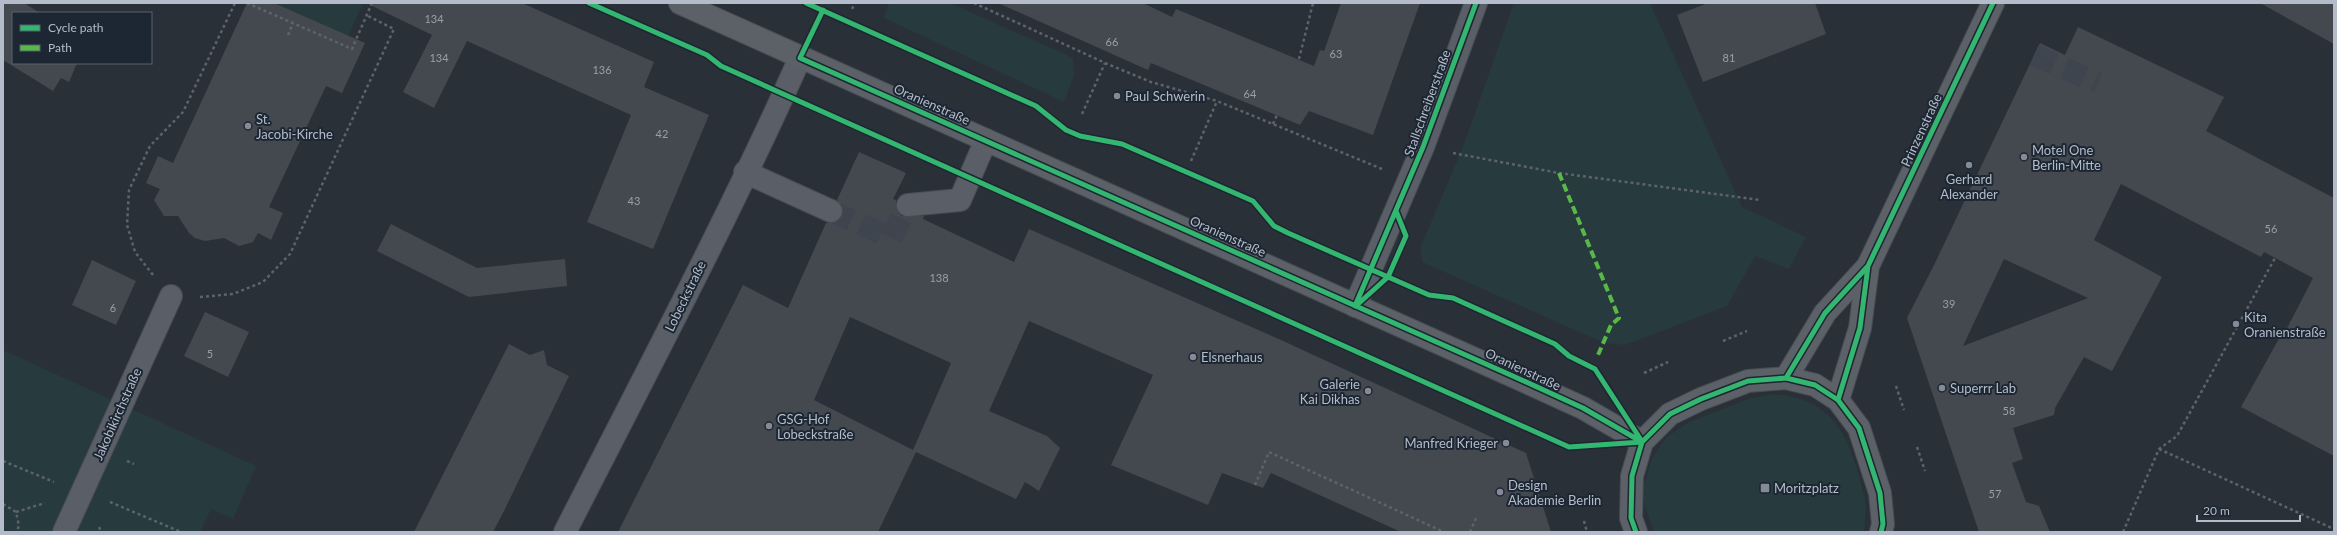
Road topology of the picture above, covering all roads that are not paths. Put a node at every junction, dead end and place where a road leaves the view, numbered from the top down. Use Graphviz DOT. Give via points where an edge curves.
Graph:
graph roads {
  1 [pos="680,3"];
  2 [pos="1476,3"];
  3 [pos="1993,3"];
  4 [pos="800,58"];
  5 [pos="986,140"];
  6 [pos="746,172"];
  7 [pos="908,205"];
  8 [pos="831,211"];
  9 [pos="1868,266"];
  10 [pos="170,296"];
  11 [pos="1355,306"];
  12 [pos="1786,378"];
  13 [pos="1838,400"];
  14 [pos="1642,442"];
  15 [pos="64,532"];
  16 [pos="565,532"];
  17 [pos="1636,532"];
  18 [pos="1881,532"];
  1 -- 4 [label="main road, Oranienstraße"];
  2 -- 11 [label="street, Stallschreiberstraße" via="1423,147"];
  3 -- 9 [label="main road, Prinzenstraße"];
  4 -- 5 [label="main road, Oranienstraße"];
  4 -- 6 [label="street, Lobeckstraße"];
  5 -- 7 [label="street" via="960,200"];
  5 -- 11 [label="main road, Oranienstraße"];
  6 -- 8 [label="street"];
  6 -- 16 [label="street, Lobeckstraße" via="686,296"];
  9 -- 12 [label="main road, Prinzenstraße" via="1825,313"];
  9 -- 13 [label="main road, Prinzenstraße" via="1860,328"];
  10 -- 15 [label="street, Jakobikirchstraße"];
  11 -- 14 [label="main road, Oranienstraße" via="1571,403"];
  12 -- 13 [label="main road" via="1815,385"];
  12 -- 14 [label="main road" via="1748,381 1701,399 1670,414"];
  13 -- 18 [label="main road" via="1859,428 1872,463 1880,493 1883,524"];
  14 -- 17 [label="main road" via="1632,476 1631,518"];
}
